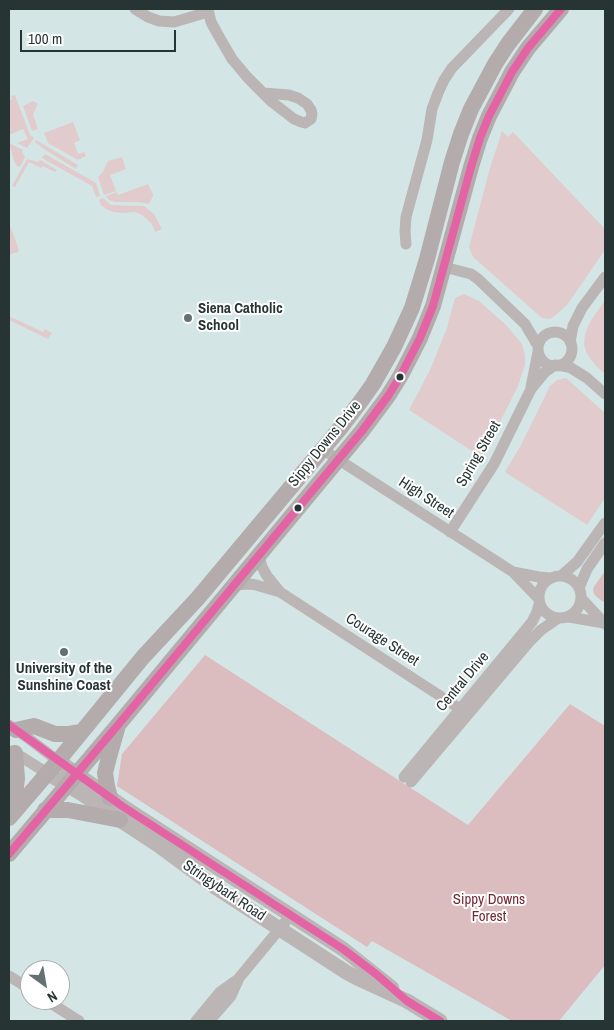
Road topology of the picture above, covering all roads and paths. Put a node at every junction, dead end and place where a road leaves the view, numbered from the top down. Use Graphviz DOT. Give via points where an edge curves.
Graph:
graph roads {
  1 [pos="135,9"];
  2 [pos="509,9"];
  3 [pos="536,9"];
  4 [pos="561,9"];
  5 [pos="208,10"];
  6 [pos="263,93"];
  7 [pos="406,244"];
  8 [pos="444,267"];
  9 [pos="605,277"];
  10 [pos="582,308"];
  11 [pos="520,318"];
  12 [pos="550,333"];
  13 [pos="571,345"];
  14 [pos="538,349"];
  15 [pos="557,365"];
  16 [pos="587,378"];
  17 [pos="531,389"];
  18 [pos="605,394"];
  19 [pos="322,449"];
  20 [pos="338,460"];
  21 [pos="605,524"];
  22 [pos="450,532"];
  23 [pos="605,543"];
  24 [pos="259,556"];
  25 [pos="513,572"];
  26 [pos="555,577"];
  27 [pos="234,585"];
  28 [pos="280,592"];
  29 [pos="580,593"];
  30 [pos="539,601"];
  31 [pos="569,617"];
  32 [pos="556,618"];
  33 [pos="605,623"];
  34 [pos="464,711"];
  35 [pos="118,725"];
  36 [pos="12,728"];
  37 [pos="81,732"];
  38 [pos="12,751"];
  39 [pos="52,767"];
  40 [pos="72,779"];
  41 [pos="407,780"];
  42 [pos="110,798"];
  43 [pos="9,810"];
  44 [pos="45,810"];
  45 [pos="9,818"];
  46 [pos="120,820"];
  47 [pos="9,854"];
  48 [pos="291,915"];
  49 [pos="279,929"];
  50 [pos="9,976"];
  51 [pos="239,978"];
  52 [pos="20,983"];
  53 [pos="407,1001"];
  54 [pos="62,1010"];
  55 [pos="79,1021"];
  56 [pos="196,1021"];
  57 [pos="209,1021"];
  58 [pos="440,1021"];
  1 -- 5 [label="street" via="159,21 174,22"];
  2 -- 7 [label="street" via="452,68 438,93 406,217"];
  3 -- 19 [label="main road, Sippy Downs Drive" via="504,50 471,109 452,162 414,301 394,347 366,394"];
  4 -- 8 [label="main road, Sippy Downs Drive" via="528,48 489,116 471,166"];
  5 -- 6 [label="street" via="232,59"];
  8 -- 11 [label="street" via="471,274"];
  8 -- 20 [label="main road, Sippy Downs Drive" via="433,306 401,375"];
  9 -- 10 [label="street"];
  10 -- 12 [label="street"];
  10 -- 13 [label="street" via="573,326"];
  11 -- 12 [label="street" via="532,327"];
  11 -- 14 [label="street"];
  12 -- 13 [label="street" via="563,334"];
  12 -- 14 [label="street" via="543,336"];
  13 -- 15 [label="street" via="569,357"];
  13 -- 16 [label="street"];
  14 -- 15 [label="street" via="544,362"];
  14 -- 17 [label="street, Spring Street"];
  15 -- 16 [label="street" via="572,368"];
  15 -- 17 [label="street, Spring Street" via="545,372"];
  16 -- 18 [label="street"];
  17 -- 22 [label="street, Spring Street" via="494,464"];
  19 -- 20 [label="street, High Street"];
  19 -- 37 [label="main road, Sippy Downs Drive"];
  20 -- 22 [label="street, High Street"];
  20 -- 24 [label="main road, Sippy Downs Drive"];
  21 -- 26 [label="street" via="577,562"];
  22 -- 25 [label="street, High Street"];
  23 -- 29 [label="street" via="587,569"];
  24 -- 27 [label="main road, Sippy Downs Drive"];
  24 -- 28 [label="street, Courage Street" via="267,576"];
  25 -- 26 [label="street, High Street"];
  25 -- 30 [label="street, High Street"];
  26 -- 29 [label="street" via="572,579"];
  26 -- 30 [label="street" via="541,586"];
  27 -- 28 [label="street, Courage Street" via="256,585"];
  27 -- 35 [label="main road, Sippy Downs Drive"];
  28 -- 34 [label="street, Courage Street"];
  29 -- 31 [label="street" via="578,609"];
  29 -- 33 [label="street"];
  30 -- 32 [label="street" via="546,614"];
  30 -- 34 [label="street, Central Drive" via="532,622"];
  31 -- 32 [label="street"];
  31 -- 33 [label="street"];
  32 -- 34 [label="street, Central Drive"];
  34 -- 41 [label="street, Central Drive"];
  35 -- 40 [label="main road, Sippy Downs Drive"];
  35 -- 42 [label="main road" via="105,773"];
  36 -- 37 [label="main road" via="34,726 55,734"];
  36 -- 39 [label="street"];
  37 -- 39 [label="main road, Sippy Downs Drive"];
  38 -- 39 [label="street"];
  38 -- 43 [label="main road" via="17,778"];
  39 -- 40 [label="street, Stringybark Road"];
  39 -- 45 [label="main road, Sippy Downs Drive"];
  40 -- 42 [label="street, Stringybark Road"];
  40 -- 44 [label="main road, Sippy Downs Drive"];
  40 -- 46 [label="street, Stringybark Road"];
  42 -- 48 [label="street, Stringybark Road"];
  44 -- 46 [label="main road" via="68,810"];
  44 -- 47 [label="main road, Sippy Downs Drive"];
  46 -- 49 [label="street, Stringybark Road"];
  48 -- 49 [label="street"];
  48 -- 53 [label="street, Stringybark Road" via="343,949"];
  49 -- 51 [label="street"];
  49 -- 53 [label="street, Stringybark Road" via="357,978"];
  50 -- 52 [label="street"];
  51 -- 56 [label="street" via="220,992"];
  51 -- 57 [label="street" via="231,996"];
  53 -- 58 [label="street, Stringybark Road"];
  54 -- 55 [label="street"];
}
